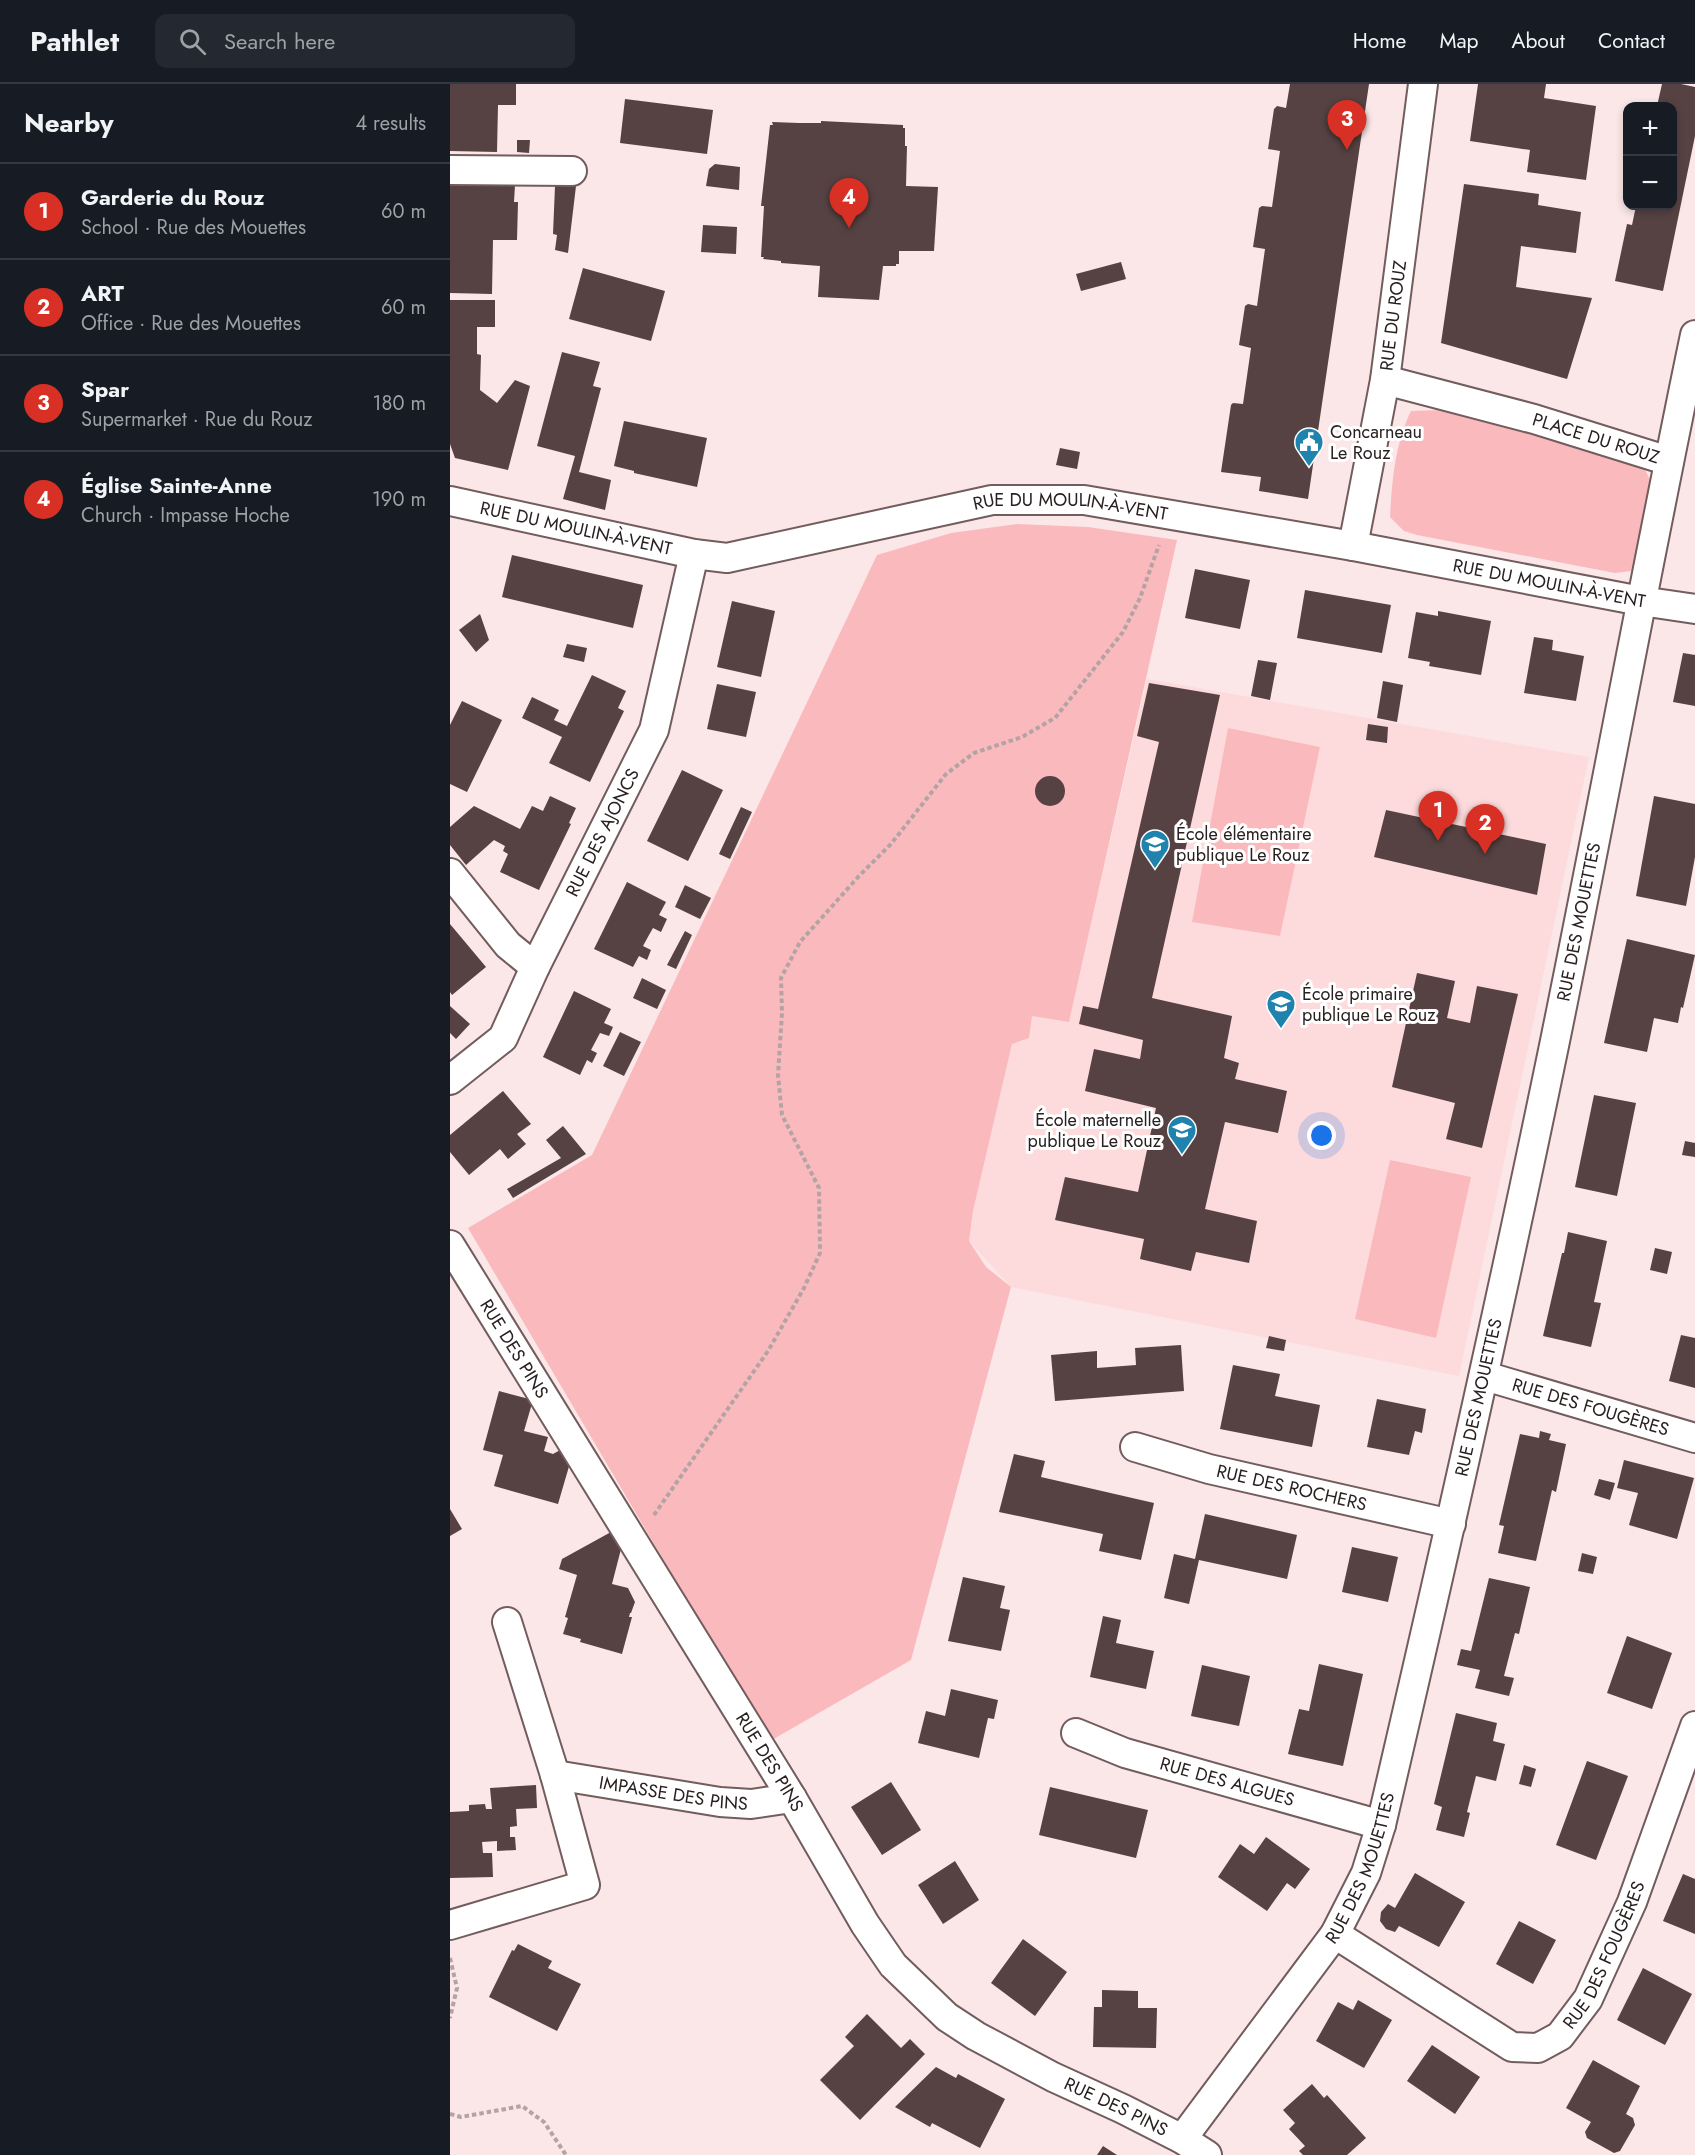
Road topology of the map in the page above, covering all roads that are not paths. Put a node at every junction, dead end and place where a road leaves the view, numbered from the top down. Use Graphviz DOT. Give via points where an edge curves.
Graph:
graph roads {
  1 [pos="1423,84"];
  2 [pos="450,170"];
  3 [pos="572,171"];
  4 [pos="1695,335"];
  5 [pos="1385,380"];
  6 [pos="1669,461"];
  7 [pos="450,501"];
  8 [pos="1353,546"];
  9 [pos="694,554"];
  10 [pos="1641,601"];
  11 [pos="1695,609"];
  12 [pos="450,873"];
  13 [pos="535,967"];
  14 [pos="450,1080"];
  15 [pos="450,1245"];
  16 [pos="1485,1376"];
  17 [pos="1695,1438"];
  18 [pos="1135,1447"];
  19 [pos="1451,1524"];
  20 [pos="507,1622"];
  21 [pos="1695,1726"];
  22 [pos="1076,1732"];
  23 [pos="555,1775"];
  24 [pos="792,1798"];
  25 [pos="1381,1825"];
  26 [pos="450,1925"];
  27 [pos="1335,1934"];
  28 [pos="1182,2139"];
  29 [pos="1207,2155"];
  1 -- 5 [label="street, RUE DU ROUZ"];
  2 -- 3 [label="street"];
  4 -- 6 [label="street"];
  5 -- 6 [label="street, PLACE DU ROUZ" via="1534,419"];
  5 -- 8 [label="street, RUE DU ROUZ"];
  6 -- 10 [label="street, PLACE DU ROUZ"];
  7 -- 9 [label="street, RUE DU MOULIN-À-VENT"];
  8 -- 9 [label="street, RUE DU MOULIN-À-VENT" via="1084,500 992,500 727,558"];
  8 -- 10 [label="street, RUE DU MOULIN-À-VENT"];
  9 -- 13 [label="street, RUE DES AJONCS" via="654,730"];
  10 -- 11 [label="street, RUE DU MOULIN-À-VENT"];
  10 -- 16 [label="street, RUE DES MOUETTES"];
  12 -- 13 [label="street" via="508,945"];
  13 -- 14 [label="street, RUE DES AJONCS" via="502,1038"];
  15 -- 24 [label="street, RUE DES PINS"];
  16 -- 17 [label="street, RUE DES FOUGÈRES"];
  16 -- 19 [label="street, RUE DES MOUETTES"];
  18 -- 19 [label="street, RUE DES ROCHERS" via="1209,1469"];
  19 -- 25 [label="street, RUE DES MOUETTES"];
  20 -- 23 [label="street"];
  21 -- 27 [label="street, RUE DES FOUGÈRES" via="1632,1902 1588,1999 1560,2036 1538,2048 1512,2047"];
  22 -- 25 [label="street, RUE DES ALGUES" via="1125,1753"];
  23 -- 24 [label="street, IMPASSE DES PINS" via="720,1802 751,1804"];
  23 -- 26 [label="street" via="585,1885"];
  24 -- 28 [label="street, RUE DES PINS" via="864,1924 893,1965 947,2017 1022,2061"];
  25 -- 27 [label="street, RUE DES MOUETTES" via="1366,1873"];
  27 -- 28 [label="street, RUE DES MOUETTES"];
  28 -- 29 [label="street, RUE DES PINS"];
}
